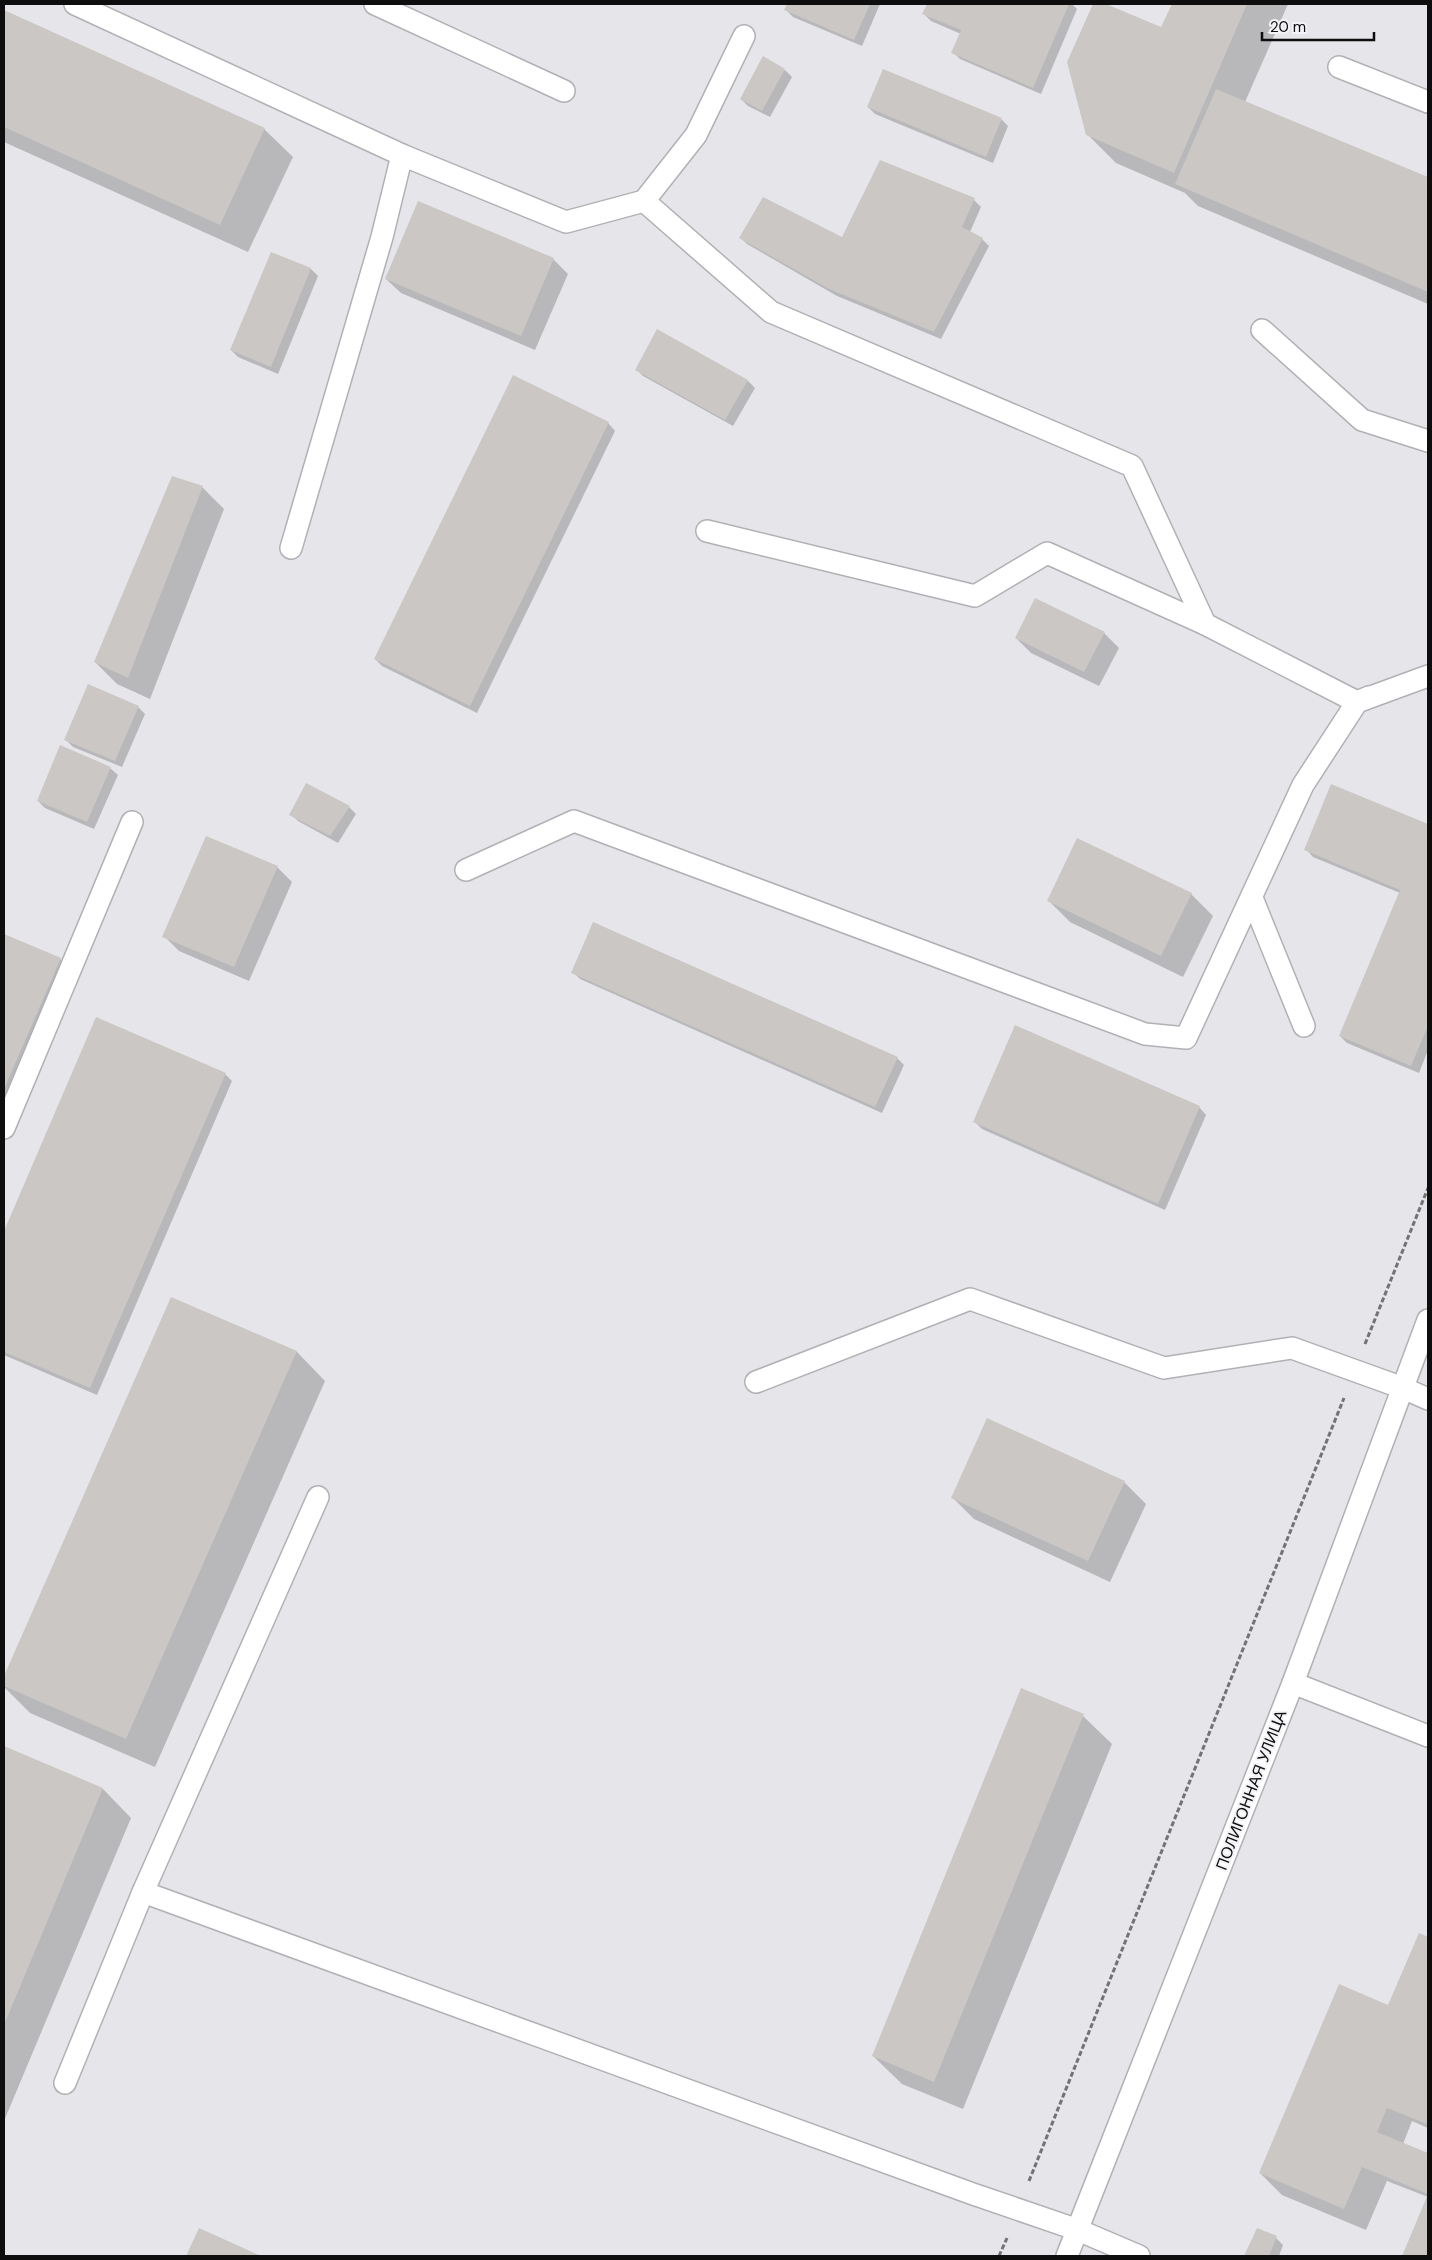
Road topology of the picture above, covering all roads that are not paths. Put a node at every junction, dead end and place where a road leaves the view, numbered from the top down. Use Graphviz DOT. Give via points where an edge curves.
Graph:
graph roads {
  1 [pos="75,4"];
  2 [pos="375,4"];
  3 [pos="744,36"];
  4 [pos="1339,68"];
  5 [pos="564,91"];
  6 [pos="1428,102"];
  7 [pos="402,155"];
  8 [pos="644,201"];
  9 [pos="1262,330"];
  10 [pos="1428,441"];
  11 [pos="707,532"];
  12 [pos="291,548"];
  13 [pos="1205,624"];
  14 [pos="1428,676"];
  15 [pos="1357,702"];
  16 [pos="132,822"];
  17 [pos="466,870"];
  18 [pos="1252,898"];
  19 [pos="1304,1026"];
  20 [pos="4,1128"];
  21 [pos="1428,1320"];
  22 [pos="756,1382"];
  23 [pos="1403,1388"];
  24 [pos="1428,1399"];
  25 [pos="318,1497"];
  26 [pos="1293,1683"];
  27 [pos="1428,1736"];
  28 [pos="142,1892"];
  29 [pos="65,2083"];
  30 [pos="1078,2230"];
  31 [pos="1067,2256"];
  32 [pos="1139,2256"];
  1 -- 7 [label="lane"];
  2 -- 5 [label="lane"];
  3 -- 8 [label="lane" via="696,135"];
  4 -- 6 [label="lane"];
  7 -- 8 [label="lane" via="566,222"];
  7 -- 12 [label="lane" via="382,237"];
  8 -- 13 [label="lane" via="771,312 1132,466"];
  9 -- 10 [label="lane" via="1362,420"];
  11 -- 13 [label="lane" via="975,596 1047,553"];
  13 -- 15 [label="lane"];
  14 -- 15 [label="lane"];
  15 -- 18 [label="lane" via="1303,785"];
  16 -- 20 [label="lane"];
  17 -- 18 [label="lane" via="574,820 1145,1034 1186,1038"];
  18 -- 19 [label="lane"];
  21 -- 23 [label="lane, ПОЛИГОННАЯ УЛИЦА"];
  22 -- 23 [label="lane" via="970,1299 1164,1368 1292,1348"];
  23 -- 24 [label="lane"];
  23 -- 26 [label="lane, ПОЛИГОННАЯ УЛИЦА"];
  25 -- 28 [label="lane"];
  26 -- 27 [label="lane"];
  26 -- 30 [label="lane, ПОЛИГОННАЯ УЛИЦА"];
  28 -- 29 [label="lane"];
  28 -- 30 [label="lane"];
  30 -- 31 [label="lane, ПОЛИГОННАЯ УЛИЦА"];
  30 -- 32 [label="lane"];
}
